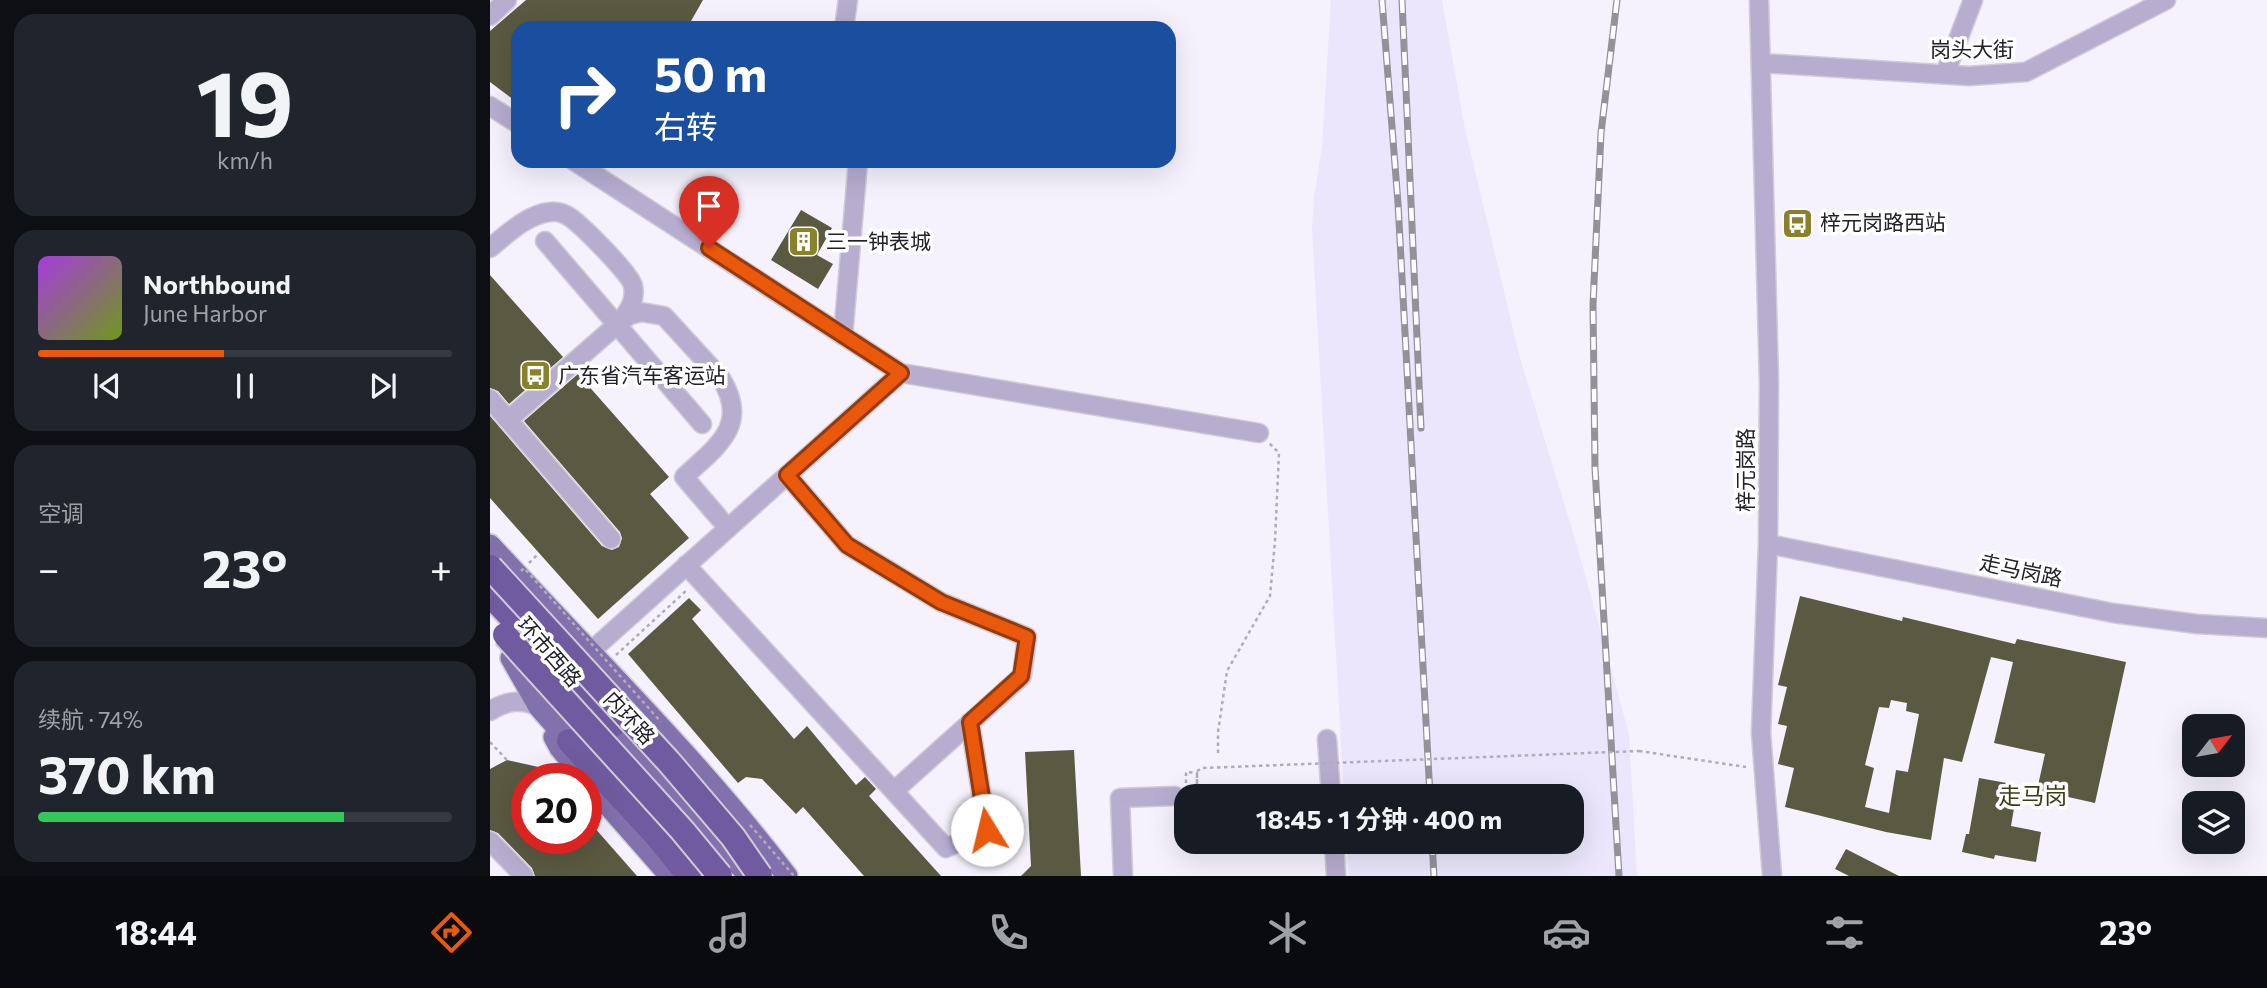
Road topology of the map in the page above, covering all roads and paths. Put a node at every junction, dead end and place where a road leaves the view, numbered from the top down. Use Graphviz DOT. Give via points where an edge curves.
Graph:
graph roads {
  1 [pos="507,0"];
  2 [pos="848,0"];
  3 [pos="1759,0"];
  4 [pos="1973,0"];
  5 [pos="2166,0"];
  6 [pos="490,16"];
  7 [pos="845,21"];
  8 [pos="1760,63"];
  9 [pos="1945,74"];
  10 [pos="494,115"];
  11 [pos="511,121"];
  12 [pos="585,168"];
  13 [pos="857,168"];
  14 [pos="545,241"];
  15 [pos="490,248"];
  16 [pos="619,323"];
  17 [pos="843,336"];
  18 [pos="901,373"];
  19 [pos="490,399"];
  20 [pos="508,420"];
  21 [pos="702,424"];
  22 [pos="1259,433"];
  23 [pos="787,475"];
  24 [pos="720,519"];
  25 [pos="611,539"];
  26 [pos="1768,544"];
  27 [pos="490,545"];
  28 [pos="539,553"];
  29 [pos="687,565"];
  30 [pos="490,567"];
  31 [pos="524,568"];
  32 [pos="490,584"];
  33 [pos="490,595"];
  34 [pos="679,597"];
  35 [pos="2267,628"];
  36 [pos="497,633"];
  37 [pos="599,657"];
  38 [pos="539,707"];
  39 [pos="490,711"];
  40 [pos="970,722"];
  41 [pos="613,725"];
  42 [pos="1327,739"];
  43 [pos="569,741"];
  44 [pos="490,742"];
  45 [pos="1218,753"];
  46 [pos="507,760"];
  47 [pos="573,763"];
  48 [pos="1763,769"];
  49 [pos="1197,784"];
  50 [pos="1330,784"];
  51 [pos="894,791"];
  52 [pos="1174,794"];
  53 [pos="1180,794"];
  54 [pos="602,797"];
  55 [pos="490,841"];
  56 [pos="1335,854"];
  57 [pos="737,872"];
  58 [pos="524,876"];
  59 [pos="670,876"];
  60 [pos="689,876"];
  61 [pos="705,876"];
  62 [pos="760,876"];
  63 [pos="787,876"];
  64 [pos="1123,876"];
  65 [pos="1336,876"];
  66 [pos="1772,876"];
  1 -- 6 [label="street"];
  2 -- 7 [label="street"];
  3 -- 8 [label="street, 梓元岗路"];
  4 -- 9 [label="street"];
  5 -- 9 [label="street, 岗头大街" via="2026,72"];
  8 -- 9 [label="street, 岗头大街"];
  8 -- 26 [label="street, 梓元岗路" via="1769,383"];
  10 -- 11 [label="street"];
  12 -- 17 [label="street"];
  13 -- 17 [label="street"];
  14 -- 16 [label="street"];
  15 -- 16 [label="street" via="539,214 553,211 569,216 632,282 631,309"];
  16 -- 20 [label="street"];
  16 -- 21 [label="street"];
  16 -- 24 [label="street" via="641,312 664,316 727,388 734,411 724,439 684,477"];
  17 -- 18 [label="street"];
  18 -- 22 [label="street"];
  18 -- 23 [label="street"];
  19 -- 20 [label="street"];
  20 -- 25 [label="street"];
  22 -- 45 [label="path" via="1279,453 1270,596 1227,671"];
  23 -- 29 [label="street"];
  23 -- 40 [label="street" via="847,545 941,602 1027,637 1021,676"];
  26 -- 35 [label="street, 走马岗路" via="2135,617"];
  26 -- 48 [label="street, 梓元岗路"];
  27 -- 37 [label="main road"];
  28 -- 31 [label="path"];
  29 -- 37 [label="street"];
  29 -- 51 [label="street"];
  30 -- 62 [label="highway, 内环路, bridge" via="669,762"];
  32 -- 41 [label="main road, 环市西路"];
  33 -- 41 [label="highway"];
  34 -- 37 [label="path"];
  36 -- 38 [label="main road"];
  36 -- 57 [label="highway, 内环路, bridge" via="682,830"];
  36 -- 61 [label="main road, 环市西路"];
  37 -- 63 [label="main road"];
  38 -- 39 [label="street" via="514,701"];
  38 -- 43 [label="main road"];
  38 -- 47 [label="main road"];
  40 -- 51 [label="street"];
  40 -- 51 [label="street" via="987,830 946,848"];
  41 -- 57 [label="main road, 环市西路"];
  42 -- 50 [label="street"];
  43 -- 60 [label="highway"];
  44 -- 46 [label="path"];
  48 -- 49 [label="path, bridge" via="1639,751 1203,768 1197,771"];
  48 -- 66 [label="street, 梓元岗路"];
  52 -- 64 [label="street" via="1120,798"];
  53 -- 53 [label="path" via="1186,772 1197,773 1197,792"];
  54 -- 59 [label="main road"];
  55 -- 58 [label="street"];
  56 -- 65 [label="street"];
}
